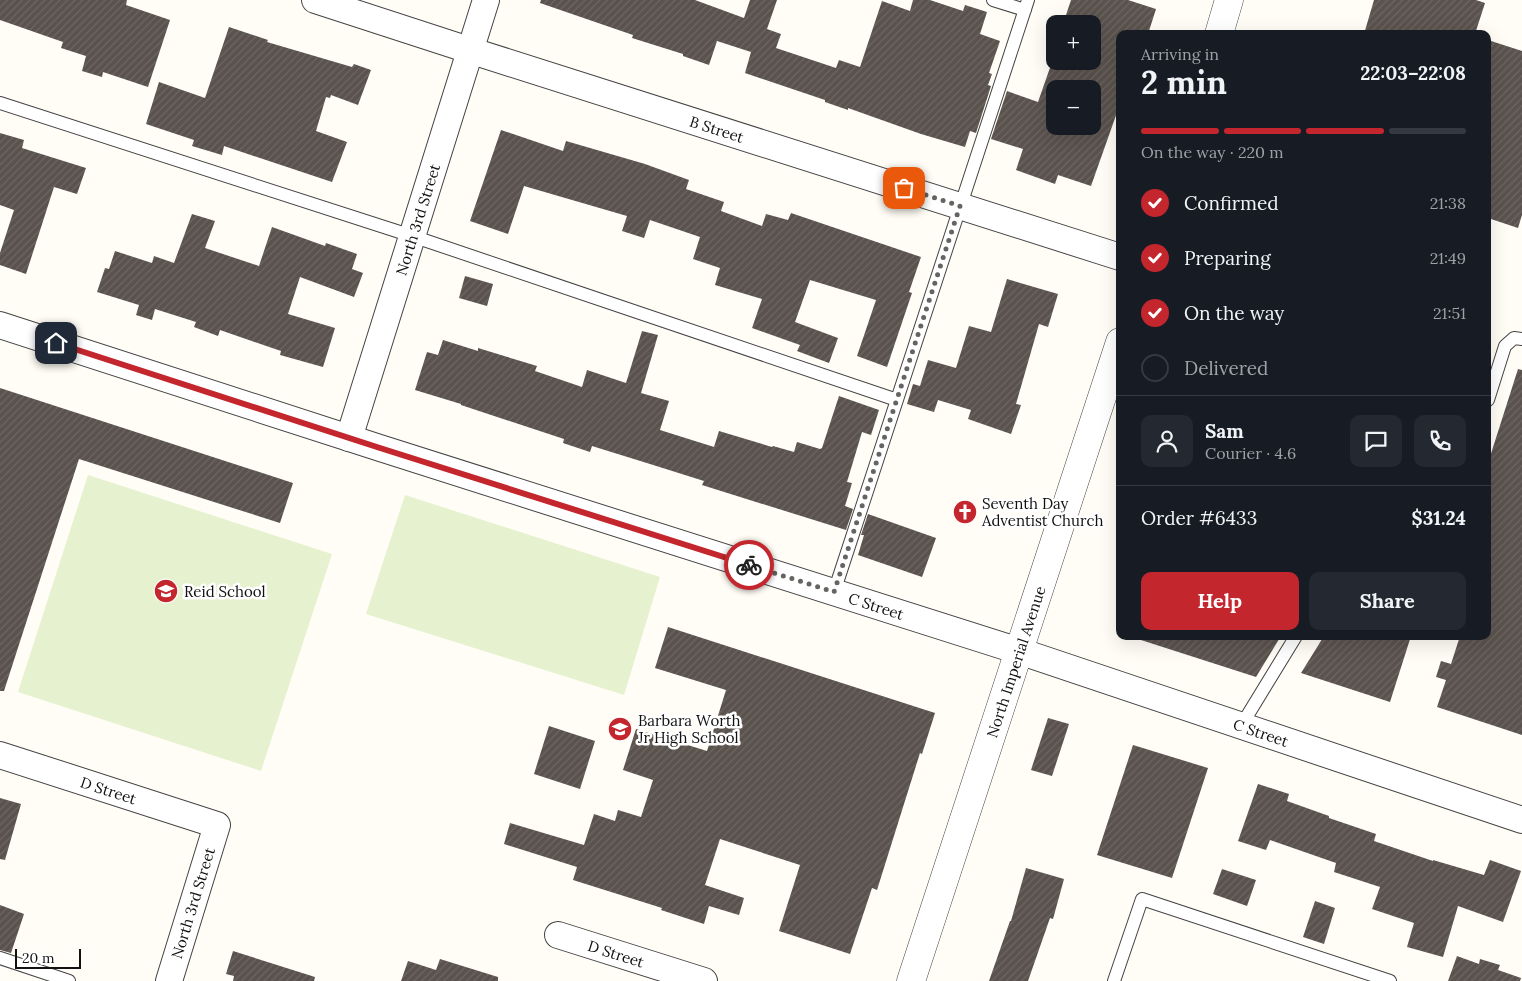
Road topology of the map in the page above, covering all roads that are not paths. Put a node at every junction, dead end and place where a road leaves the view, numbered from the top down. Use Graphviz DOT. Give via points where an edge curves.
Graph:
graph roads {
  1 [pos="315,0"];
  2 [pos="486,0"];
  3 [pos="993,0"];
  4 [pos="1229,0"];
  5 [pos="1026,5"];
  6 [pos="1220,30"];
  7 [pos="469,50"];
  8 [pos="0,102"];
  9 [pos="960,206"];
  10 [pos="412,236"];
  11 [pos="1116,256"];
  12 [pos="0,325"];
  13 [pos="1522,339"];
  14 [pos="1116,354"];
  15 [pos="1491,390"];
  16 [pos="897,400"];
  17 [pos="349,438"];
  18 [pos="834,592"];
  19 [pos="1294,640"];
  20 [pos="1019,651"];
  21 [pos="1242,726"];
  22 [pos="0,754"];
  23 [pos="1522,820"];
  24 [pos="217,825"];
  25 [pos="558,935"];
  26 [pos="0,958"];
  27 [pos="69,981"];
  28 [pos="169,981"];
  29 [pos="702,981"];
  30 [pos="911,981"];
  31 [pos="1114,981"];
  32 [pos="1390,981"];
  1 -- 7 [label="street, B Street"];
  2 -- 7 [label="street, North 3rd Street"];
  3 -- 5 [label="lane"];
  4 -- 6 [label="street"];
  5 -- 9 [label="lane"];
  7 -- 9 [label="street, B Street"];
  7 -- 10 [label="street, North 3rd Street"];
  8 -- 10 [label="lane"];
  9 -- 11 [label="street, B Street"];
  9 -- 16 [label="lane"];
  10 -- 16 [label="lane"];
  10 -- 17 [label="street, North 3rd Street"];
  12 -- 17 [label="street, C Street"];
  13 -- 15 [label="lane" via="1514,338 1505,346"];
  14 -- 20 [label="street, North Imperial Avenue"];
  16 -- 18 [label="lane"];
  17 -- 18 [label="street, C Street"];
  18 -- 20 [label="street, C Street"];
  19 -- 21 [label="lane"];
  20 -- 21 [label="street, C Street"];
  20 -- 30 [label="street, North Imperial Avenue"];
  21 -- 23 [label="street, C Street"];
  22 -- 24 [label="street, D Street"];
  24 -- 28 [label="street, North 3rd Street"];
  25 -- 29 [label="street, D Street"];
  26 -- 27 [label="lane"];
  31 -- 32 [label="lane" via="1142,899"];
}
